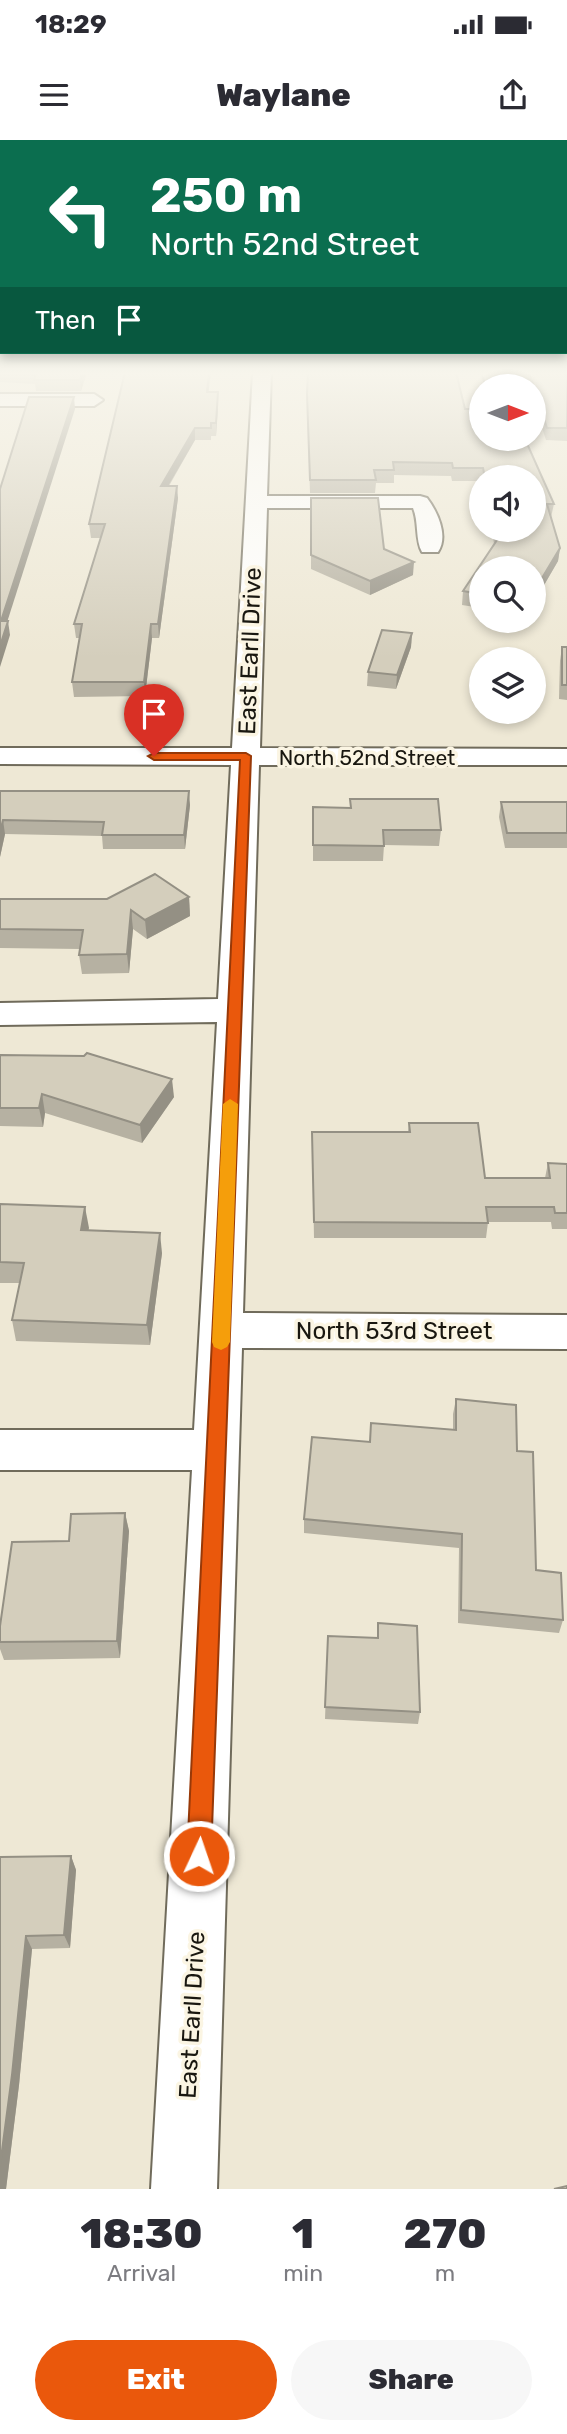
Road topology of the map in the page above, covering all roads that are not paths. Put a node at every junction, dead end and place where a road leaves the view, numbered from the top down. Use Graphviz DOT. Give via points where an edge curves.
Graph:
graph roads {
  1 [pos="257,468"];
  2 [pos="255,502"];
  3 [pos="430,547"];
  4 [pos="0,756"];
  5 [pos="246,756"];
  6 [pos="567,757"];
  7 [pos="233,1010"];
  8 [pos="0,1014"];
  9 [pos="221,1330"];
  10 [pos="567,1332"];
  11 [pos="0,1450"];
  12 [pos="217,1450"];
  13 [pos="184,2189"];
  1 -- 2 [label="street, East Earll Drive"];
  2 -- 3 [label="street" via="421,502 431,532"];
  2 -- 5 [label="street, East Earll Drive"];
  4 -- 5 [label="street, North 52nd Street"];
  5 -- 6 [label="street, North 52nd Street"];
  5 -- 7 [label="street, East Earll Drive"];
  7 -- 8 [label="street"];
  7 -- 9 [label="street, East Earll Drive"];
  9 -- 10 [label="street, North 53rd Street"];
  9 -- 12 [label="street, East Earll Drive"];
  11 -- 12 [label="street"];
  12 -- 13 [label="street, East Earll Drive"];
}
